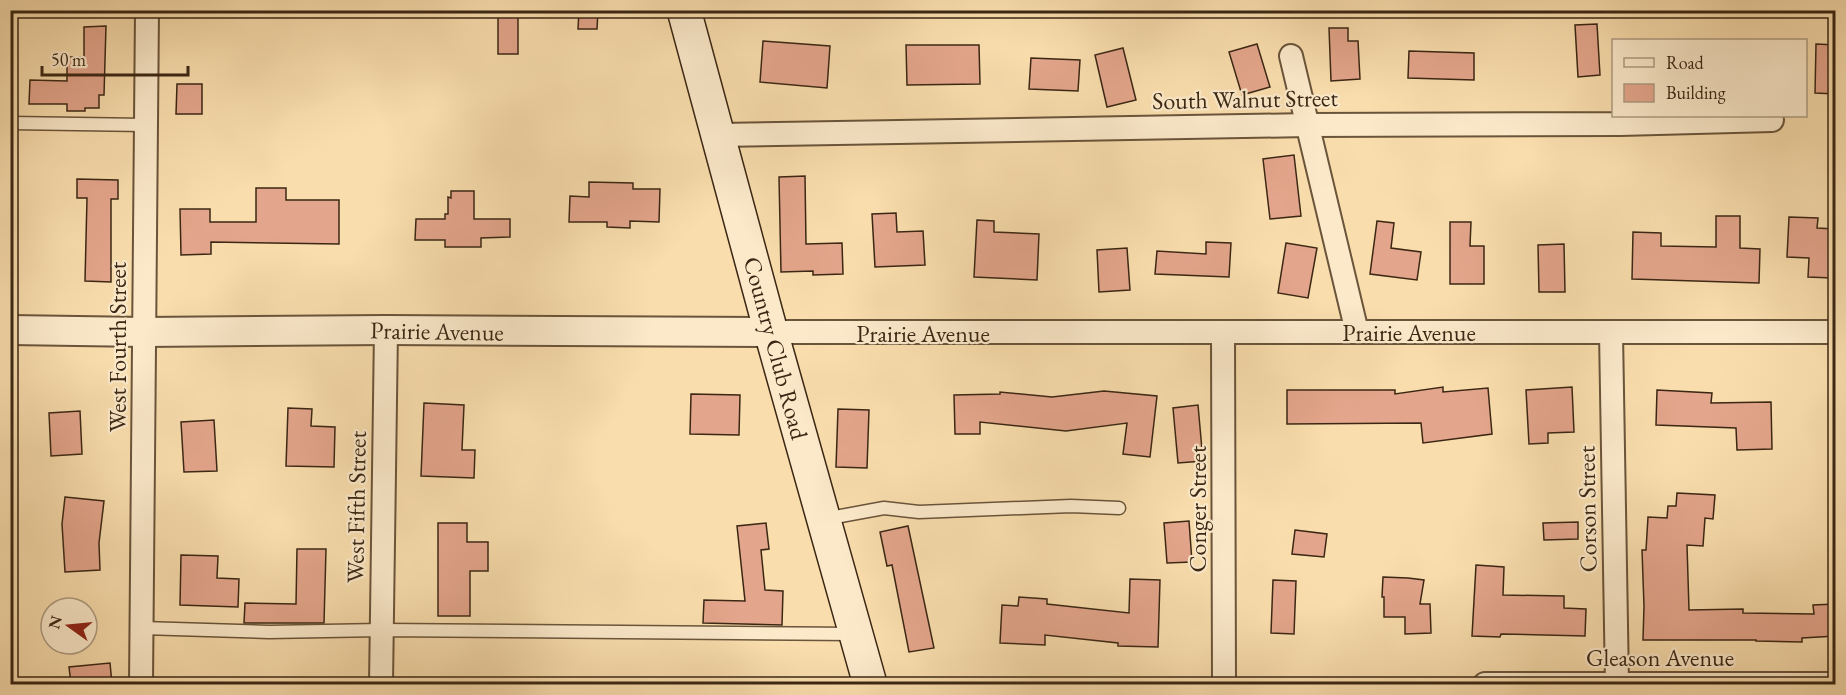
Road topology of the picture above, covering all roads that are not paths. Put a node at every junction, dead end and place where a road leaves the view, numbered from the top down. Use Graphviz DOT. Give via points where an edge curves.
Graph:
graph roads {
  1 [pos="147,10"];
  2 [pos="684,10"];
  3 [pos="1291,56"];
  4 [pos="1772,120"];
  5 [pos="10,123"];
  6 [pos="146,125"];
  7 [pos="1308,125"];
  8 [pos="719,135"];
  9 [pos="10,330"];
  10 [pos="386,330"];
  11 [pos="144,332"];
  12 [pos="771,332"];
  13 [pos="1357,332"];
  14 [pos="1611,333"];
  15 [pos="1836,333"];
  16 [pos="1223,334"];
  17 [pos="1119,508"];
  18 [pos="823,519"];
  19 [pos="142,628"];
  20 [pos="381,630"];
  21 [pos="855,634"];
  22 [pos="141,684"];
  23 [pos="381,684"];
  24 [pos="870,684"];
  25 [pos="1224,684"];
  26 [pos="1485,684"];
  27 [pos="1617,684"];
  28 [pos="1836,684"];
  1 -- 6 [label="street, West Fourth Street"];
  2 -- 8 [label="main road, Country Club Road"];
  3 -- 7 [label="street"];
  4 -- 7 [label="street, South Walnut Street"];
  5 -- 6 [label="lane"];
  6 -- 11 [label="street, West Fourth Street"];
  7 -- 8 [label="street, South Walnut Street"];
  7 -- 13 [label="street"];
  8 -- 12 [label="main road, Country Club Road"];
  9 -- 11 [label="street, Prairie Avenue"];
  10 -- 11 [label="street, Prairie Avenue"];
  10 -- 12 [label="street, Prairie Avenue"];
  10 -- 20 [label="street, West Fifth Street"];
  11 -- 19 [label="street, West Fourth Street"];
  12 -- 16 [label="street, Prairie Avenue"];
  12 -- 18 [label="main road, Country Club Road"];
  13 -- 14 [label="street, Prairie Avenue"];
  13 -- 16 [label="street, Prairie Avenue"];
  14 -- 15 [label="street, Prairie Avenue"];
  14 -- 27 [label="street, Corson Street"];
  16 -- 25 [label="street, Conger Street"];
  17 -- 18 [label="lane" via="919,512 884,508"];
  18 -- 21 [label="main road, Country Club Road"];
  19 -- 20 [label="lane"];
  19 -- 22 [label="street, West Fourth Street"];
  20 -- 21 [label="lane"];
  20 -- 23 [label="street, West Fifth Street"];
  21 -- 24 [label="main road, Country Club Road"];
  26 -- 27 [label="street, Gleason Avenue"];
  27 -- 28 [label="street, Gleason Avenue"];
}
